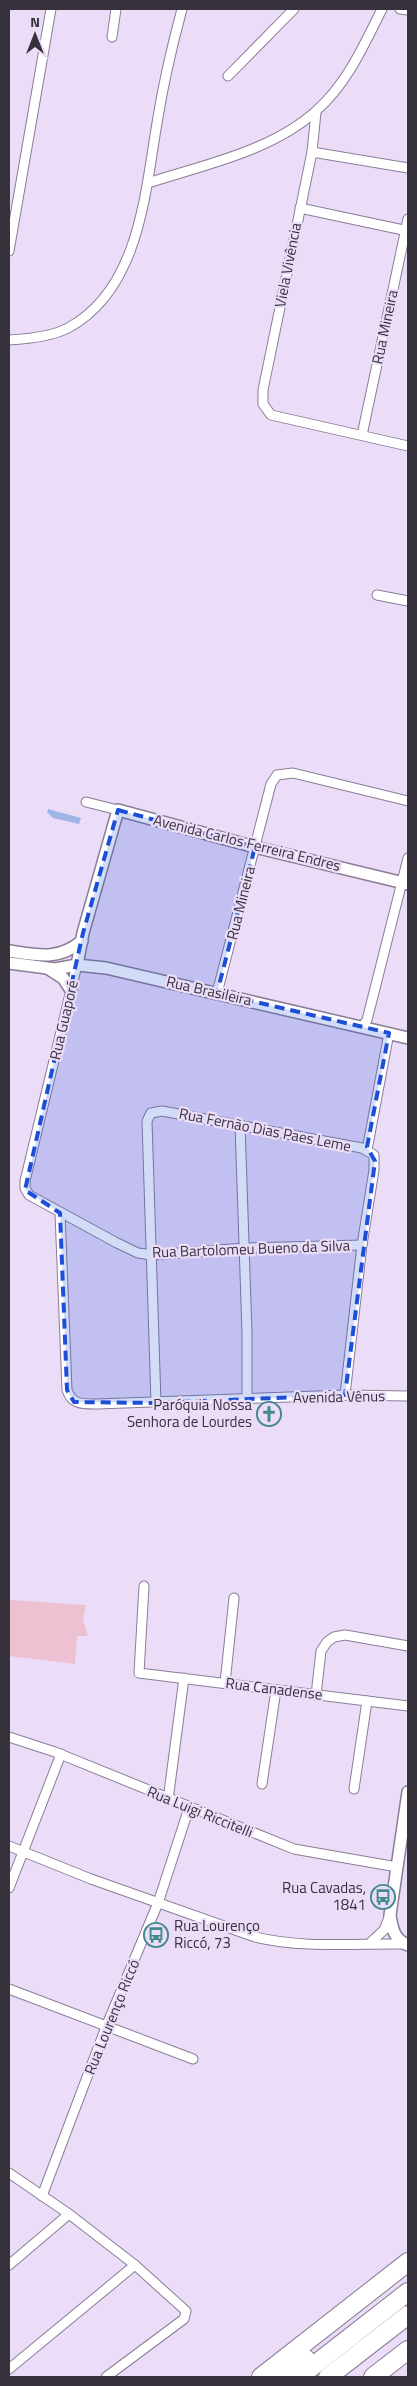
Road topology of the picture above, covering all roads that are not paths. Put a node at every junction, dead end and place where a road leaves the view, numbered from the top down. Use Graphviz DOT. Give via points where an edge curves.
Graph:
graph roads {
  1 [pos="51,9"];
  2 [pos="116,9"];
  3 [pos="182,9"];
  4 [pos="294,9"];
  5 [pos="382,9"];
  6 [pos="400,9"];
  7 [pos="408,10"];
  8 [pos="112,36"];
  9 [pos="228,76"];
  10 [pos="316,112"];
  11 [pos="312,152"];
  12 [pos="408,168"];
  13 [pos="148,183"];
  14 [pos="300,208"];
  15 [pos="408,219"];
  16 [pos="407,230"];
  17 [pos="9,251"];
  18 [pos="9,340"];
  19 [pos="362,435"];
  20 [pos="408,446"];
  21 [pos="377,595"];
  22 [pos="408,600"];
  23 [pos="408,801"];
  24 [pos="86,802"];
  25 [pos="118,810"];
  26 [pos="255,847"];
  27 [pos="408,858"];
  28 [pos="405,883"];
  29 [pos="82,941"];
  30 [pos="9,951"];
  31 [pos="9,962"];
  32 [pos="77,965"];
  33 [pos="47,969"];
  34 [pos="71,990"];
  35 [pos="217,993"];
  36 [pos="362,1027"];
  37 [pos="389,1033"];
  38 [pos="408,1038"];
  39 [pos="240,1124"];
  40 [pos="367,1150"];
  41 [pos="60,1213"];
  42 [pos="362,1245"];
  43 [pos="244,1248"];
  44 [pos="152,1256"];
  45 [pos="345,1395"];
  46 [pos="408,1396"];
  47 [pos="246,1399"];
  48 [pos="156,1403"];
  49 [pos="144,1586"];
  50 [pos="234,1598"];
  51 [pos="408,1646"];
  52 [pos="184,1678"];
  53 [pos="224,1683"];
  54 [pos="276,1690"];
  55 [pos="316,1695"];
  56 [pos="367,1701"];
  57 [pos="408,1706"];
  58 [pos="9,1737"];
  59 [pos="61,1754"];
  60 [pos="262,1784"];
  61 [pos="354,1789"];
  62 [pos="408,1792"];
  63 [pos="168,1800"];
  64 [pos="189,1808"];
  65 [pos="9,1846"];
  66 [pos="23,1852"];
  67 [pos="397,1867"];
  68 [pos="9,1888"];
  69 [pos="158,1903"];
  70 [pos="390,1915"];
  71 [pos="369,1943"];
  72 [pos="407,1944"];
  73 [pos="9,1989"];
  74 [pos="106,2027"];
  75 [pos="193,2059"];
  76 [pos="9,2173"];
  77 [pos="42,2196"];
  78 [pos="69,2214"];
  79 [pos="408,2262"];
  80 [pos="9,2264"];
  81 [pos="135,2265"];
  82 [pos="408,2292"];
  83 [pos="408,2315"];
  84 [pos="373,2320"];
  85 [pos="408,2350"];
  86 [pos="9,2369"];
  87 [pos="106,2377"];
  88 [pos="261,2377"];
  89 [pos="283,2377"];
  90 [pos="300,2377"];
  91 [pos="328,2377"];
  92 [pos="373,2377"];
  1 -- 17 [label="street"];
  2 -- 8 [label="street"];
  3 -- 13 [label="street" via="157,122"];
  4 -- 9 [label="street"];
  5 -- 10 [label="street" via="353,67"];
  6 -- 7 [label="street"];
  10 -- 11 [label="street, Viela Vivência"];
  10 -- 13 [label="street" via="246,152"];
  11 -- 12 [label="street"];
  11 -- 14 [label="street, Viela Vivência"];
  13 -- 18 [label="street" via="127,259 114,284 94,309 68,328 27,339"];
  14 -- 16 [label="street"];
  14 -- 19 [label="street, Viela Vivência" via="263,390 263,404 271,415"];
  15 -- 16 [label="street, Rua Mineira"];
  16 -- 19 [label="street, Rua Mineira"];
  19 -- 20 [label="street"];
  21 -- 22 [label="street"];
  23 -- 26 [label="street, Rua Mineira" via="293,773 277,775 271,784"];
  24 -- 25 [label="street, Avenida Carlos Ferreira Endres"];
  25 -- 26 [label="street, Avenida Carlos Ferreira Endres"];
  25 -- 29 [label="street, Rua Guaporé"];
  26 -- 28 [label="street, Avenida Carlos Ferreira Endres"];
  26 -- 35 [label="street, Rua Mineira"];
  27 -- 28 [label="street"];
  28 -- 36 [label="street" via="367,1020"];
  29 -- 30 [label="street" via="58,955"];
  29 -- 32 [label="street, Rua Guaporé"];
  31 -- 33 [label="street, Rua Brasileira"];
  32 -- 33 [label="street, Rua Brasileira"];
  32 -- 34 [label="street, Rua Guaporé"];
  32 -- 35 [label="street, Rua Brasileira" via="106,968"];
  33 -- 34 [label="street" via="63,978"];
  34 -- 41 [label="street, Rua Guaporé" via="24,1184 29,1195"];
  35 -- 36 [label="street, Rua Brasileira"];
  36 -- 37 [label="street, Rua Brasileira"];
  37 -- 38 [label="street, Rua Brasileira"];
  37 -- 40 [label="street, Rua Fernão Dias Paes Leme"];
  39 -- 40 [label="street, Rua Fernão Dias Paes Leme"];
  39 -- 43 [label="street"];
  39 -- 44 [label="street, Rua Fernão Dias Paes Leme" via="162,1111 151,1113 147,1121"];
  40 -- 42 [label="street, Rua Fernão Dias Paes Leme" via="374,1155 375,1161"];
  41 -- 44 [label="street, Rua Bartolomeu Bueno da Silva" via="117,1243"];
  41 -- 48 [label="street, Avenida Vênus" via="70,1397 77,1403"];
  42 -- 43 [label="street, Rua Bartolomeu Bueno da Silva"];
  42 -- 45 [label="street, Rua Fernão Dias Paes Leme"];
  43 -- 44 [label="street, Rua Bartolomeu Bueno da Silva"];
  43 -- 47 [label="street"];
  44 -- 48 [label="street"];
  45 -- 46 [label="street, Avenida Vênus"];
  45 -- 47 [label="street, Avenida Vênus"];
  47 -- 48 [label="street, Avenida Vênus"];
  49 -- 52 [label="street, Rua Canadense" via="139,1673"];
  50 -- 53 [label="street"];
  51 -- 55 [label="street" via="334,1637 321,1651"];
  52 -- 53 [label="street, Rua Canadense"];
  52 -- 63 [label="street"];
  53 -- 54 [label="street, Rua Canadense"];
  54 -- 55 [label="street, Rua Canadense"];
  54 -- 60 [label="street"];
  55 -- 56 [label="street, Rua Canadense"];
  56 -- 57 [label="street, Rua Canadense"];
  56 -- 61 [label="street"];
  58 -- 59 [label="street, Rua Luigi Riccitelli"];
  59 -- 63 [label="street, Rua Luigi Riccitelli"];
  59 -- 66 [label="street"];
  62 -- 67 [label="street"];
  63 -- 64 [label="street, Rua Luigi Riccitelli"];
  64 -- 67 [label="street, Rua Luigi Riccitelli" via="294,1849"];
  64 -- 69 [label="street, Rua Lourenço Riccó"];
  65 -- 66 [label="street"];
  66 -- 68 [label="street"];
  66 -- 69 [label="street"];
  67 -- 70 [label="street"];
  69 -- 71 [label="street" via="280,1943"];
  69 -- 74 [label="street, Rua Lourenço Riccó"];
  70 -- 71 [label="street" via="384,1930"];
  70 -- 72 [label="street" via="396,1937"];
  71 -- 72 [label="street"];
  73 -- 74 [label="street"];
  74 -- 75 [label="street"];
  74 -- 77 [label="street, Rua Lourenço Riccó"];
  76 -- 77 [label="street"];
  77 -- 78 [label="street"];
  78 -- 80 [label="street"];
  78 -- 81 [label="street"];
  79 -- 88 [label="highway"];
  81 -- 86 [label="street"];
  81 -- 87 [label="street" via="185,2308 186,2315"];
  82 -- 84 [label="highway"];
  83 -- 91 [label="highway"];
  84 -- 89 [label="highway" via="346,2329"];
  84 -- 90 [label="highway"];
  85 -- 92 [label="highway"];
}
